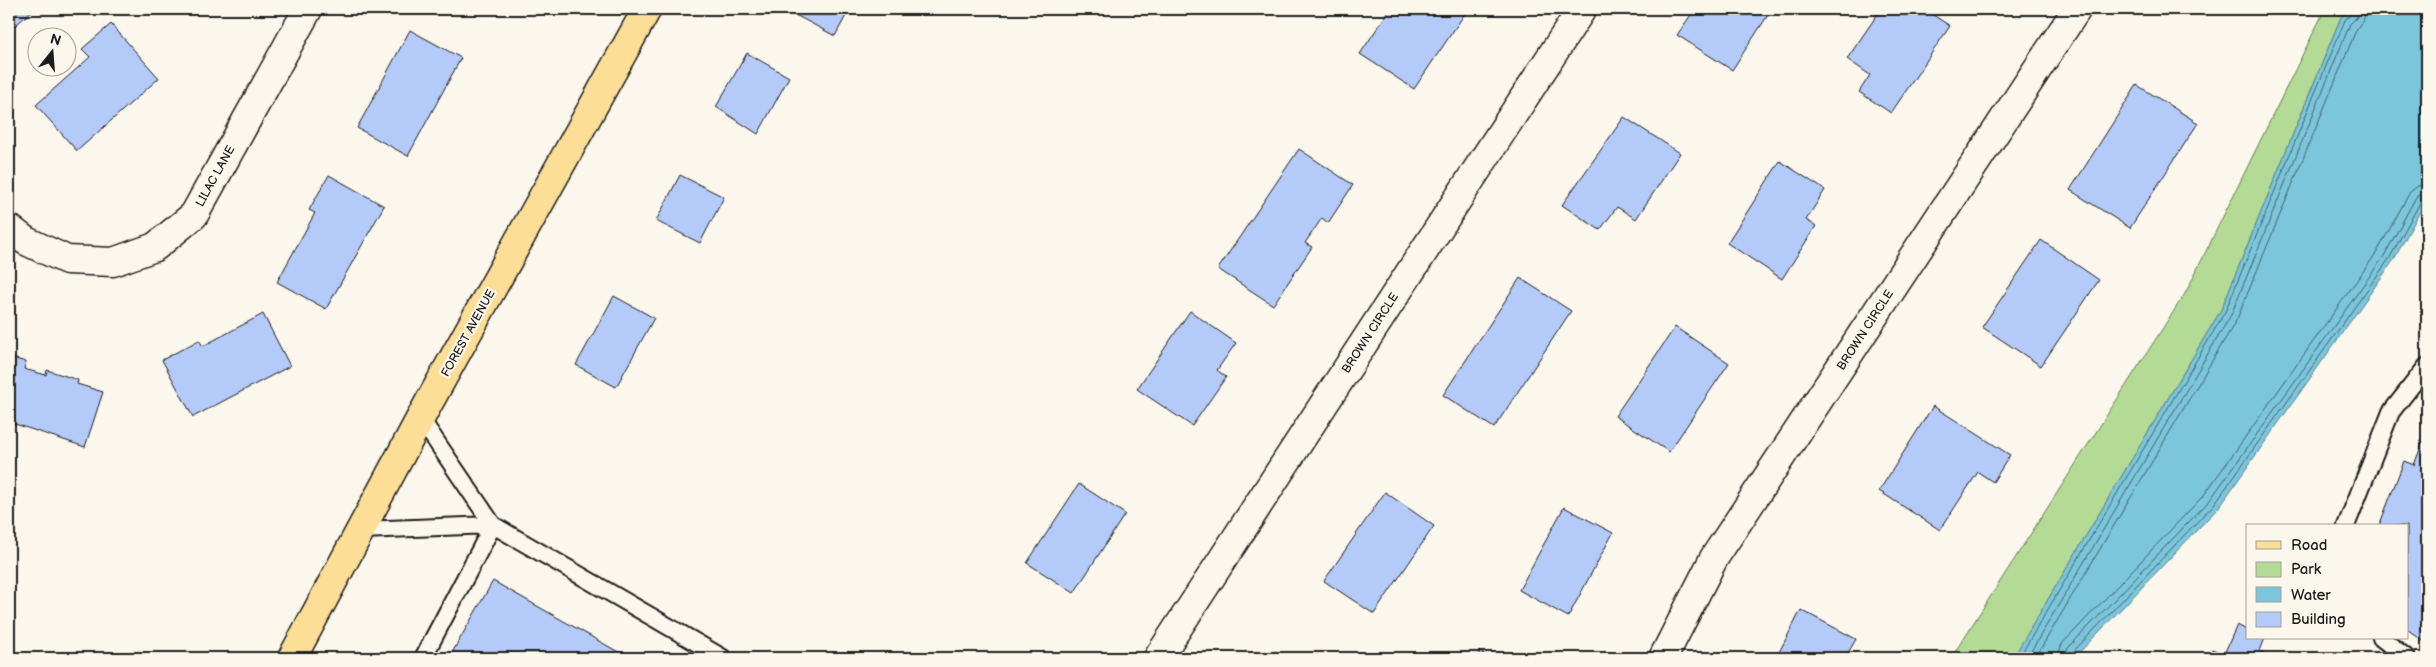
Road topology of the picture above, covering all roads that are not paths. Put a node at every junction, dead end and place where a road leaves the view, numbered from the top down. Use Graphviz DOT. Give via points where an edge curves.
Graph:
graph roads {
  1 [pos="308,9"];
  2 [pos="646,9"];
  3 [pos="1582,9"];
  4 [pos="2077,9"];
  5 [pos="9,228"];
  6 [pos="2427,366"];
  7 [pos="421,419"];
  8 [pos="2347,524"];
  9 [pos="493,525"];
  10 [pos="361,530"];
  11 [pos="2384,640"];
  12 [pos="292,658"];
  13 [pos="423,658"];
  14 [pos="723,658"];
  15 [pos="1158,658"];
  16 [pos="1663,658"];
  17 [pos="2407,658"];
  1 -- 5 [label="street, LILAC LANE" via="194,215 155,247 113,262 67,260 26,241"];
  2 -- 7 [label="main road, FOREST AVENUE"];
  3 -- 15 [label="street, BROWN CIRCLE"];
  4 -- 16 [label="street, BROWN CIRCLE" via="1714,558"];
  6 -- 8 [label="lane" via="2391,412"];
  7 -- 9 [label="lane"];
  7 -- 10 [label="main road, FOREST AVENUE"];
  9 -- 10 [label="lane"];
  9 -- 13 [label="lane"];
  9 -- 14 [label="lane"];
  10 -- 12 [label="main road, FOREST AVENUE"];
  11 -- 17 [label="lane"];
}
